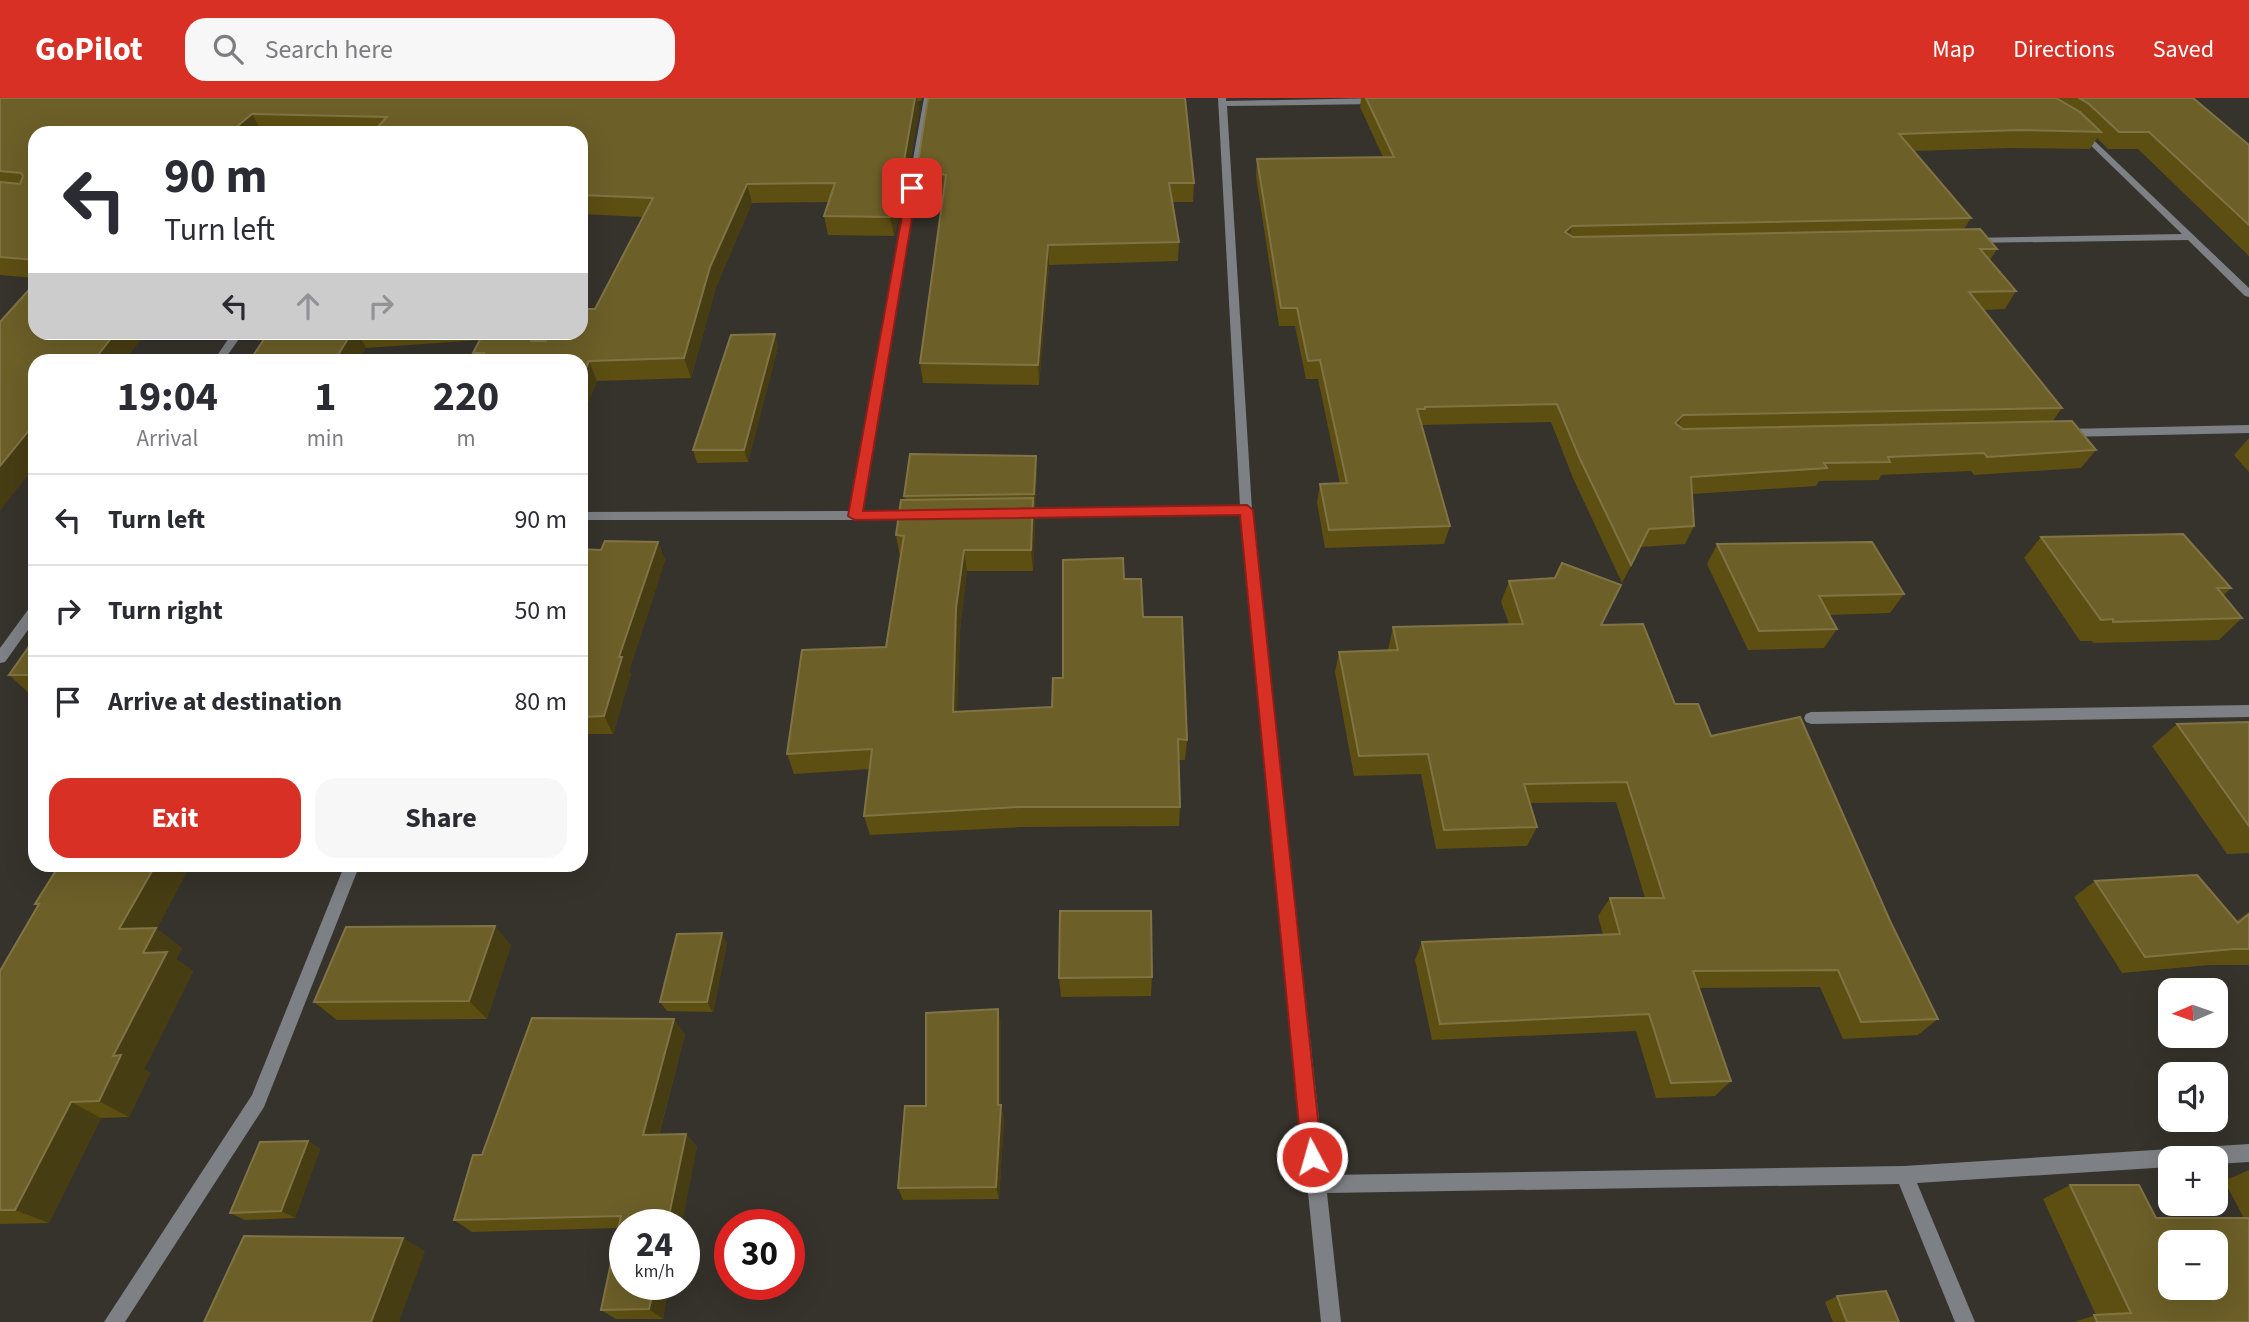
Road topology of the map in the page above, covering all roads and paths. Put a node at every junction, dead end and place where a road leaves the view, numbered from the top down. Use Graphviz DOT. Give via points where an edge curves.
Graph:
graph roads {
  1 [pos="1223,101"];
  2 [pos="1390,101"];
  3 [pos="927,102"];
  4 [pos="913,106"];
  5 [pos="2074,125"];
  6 [pos="2190,237"];
  7 [pos="1954,241"];
  8 [pos="2249,294"];
  9 [pos="2249,429"];
  10 [pos="2053,433"];
  11 [pos="1247,510"];
  12 [pos="1009,513"];
  13 [pos="925,515"];
  14 [pos="588,516"];
  15 [pos="855,516"];
  16 [pos="28,619"];
  17 [pos="0,657"];
  18 [pos="2249,711"];
  19 [pos="1811,718"];
  20 [pos="351,872"];
  21 [pos="2249,1153"];
  22 [pos="1904,1175"];
  23 [pos="1315,1184"];
  24 [pos="114,1322"];
  25 [pos="1331,1322"];
  26 [pos="1965,1322"];
  1 -- 2 [label="street"];
  1 -- 11 [label="street"];
  3 -- 4 [label="street"];
  3 -- 15 [label="street"];
  5 -- 6 [label="street"];
  6 -- 7 [label="street"];
  6 -- 8 [label="street"];
  9 -- 10 [label="street"];
  11 -- 12 [label="street"];
  11 -- 23 [label="street"];
  13 -- 15 [label="street"];
  14 -- 15 [label="street"];
  16 -- 17 [label="street"];
  18 -- 19 [label="street"];
  20 -- 24 [label="street" via="258,1101"];
  21 -- 22 [label="street"];
  22 -- 23 [label="street"];
  22 -- 26 [label="street"];
  23 -- 25 [label="street"];
}
